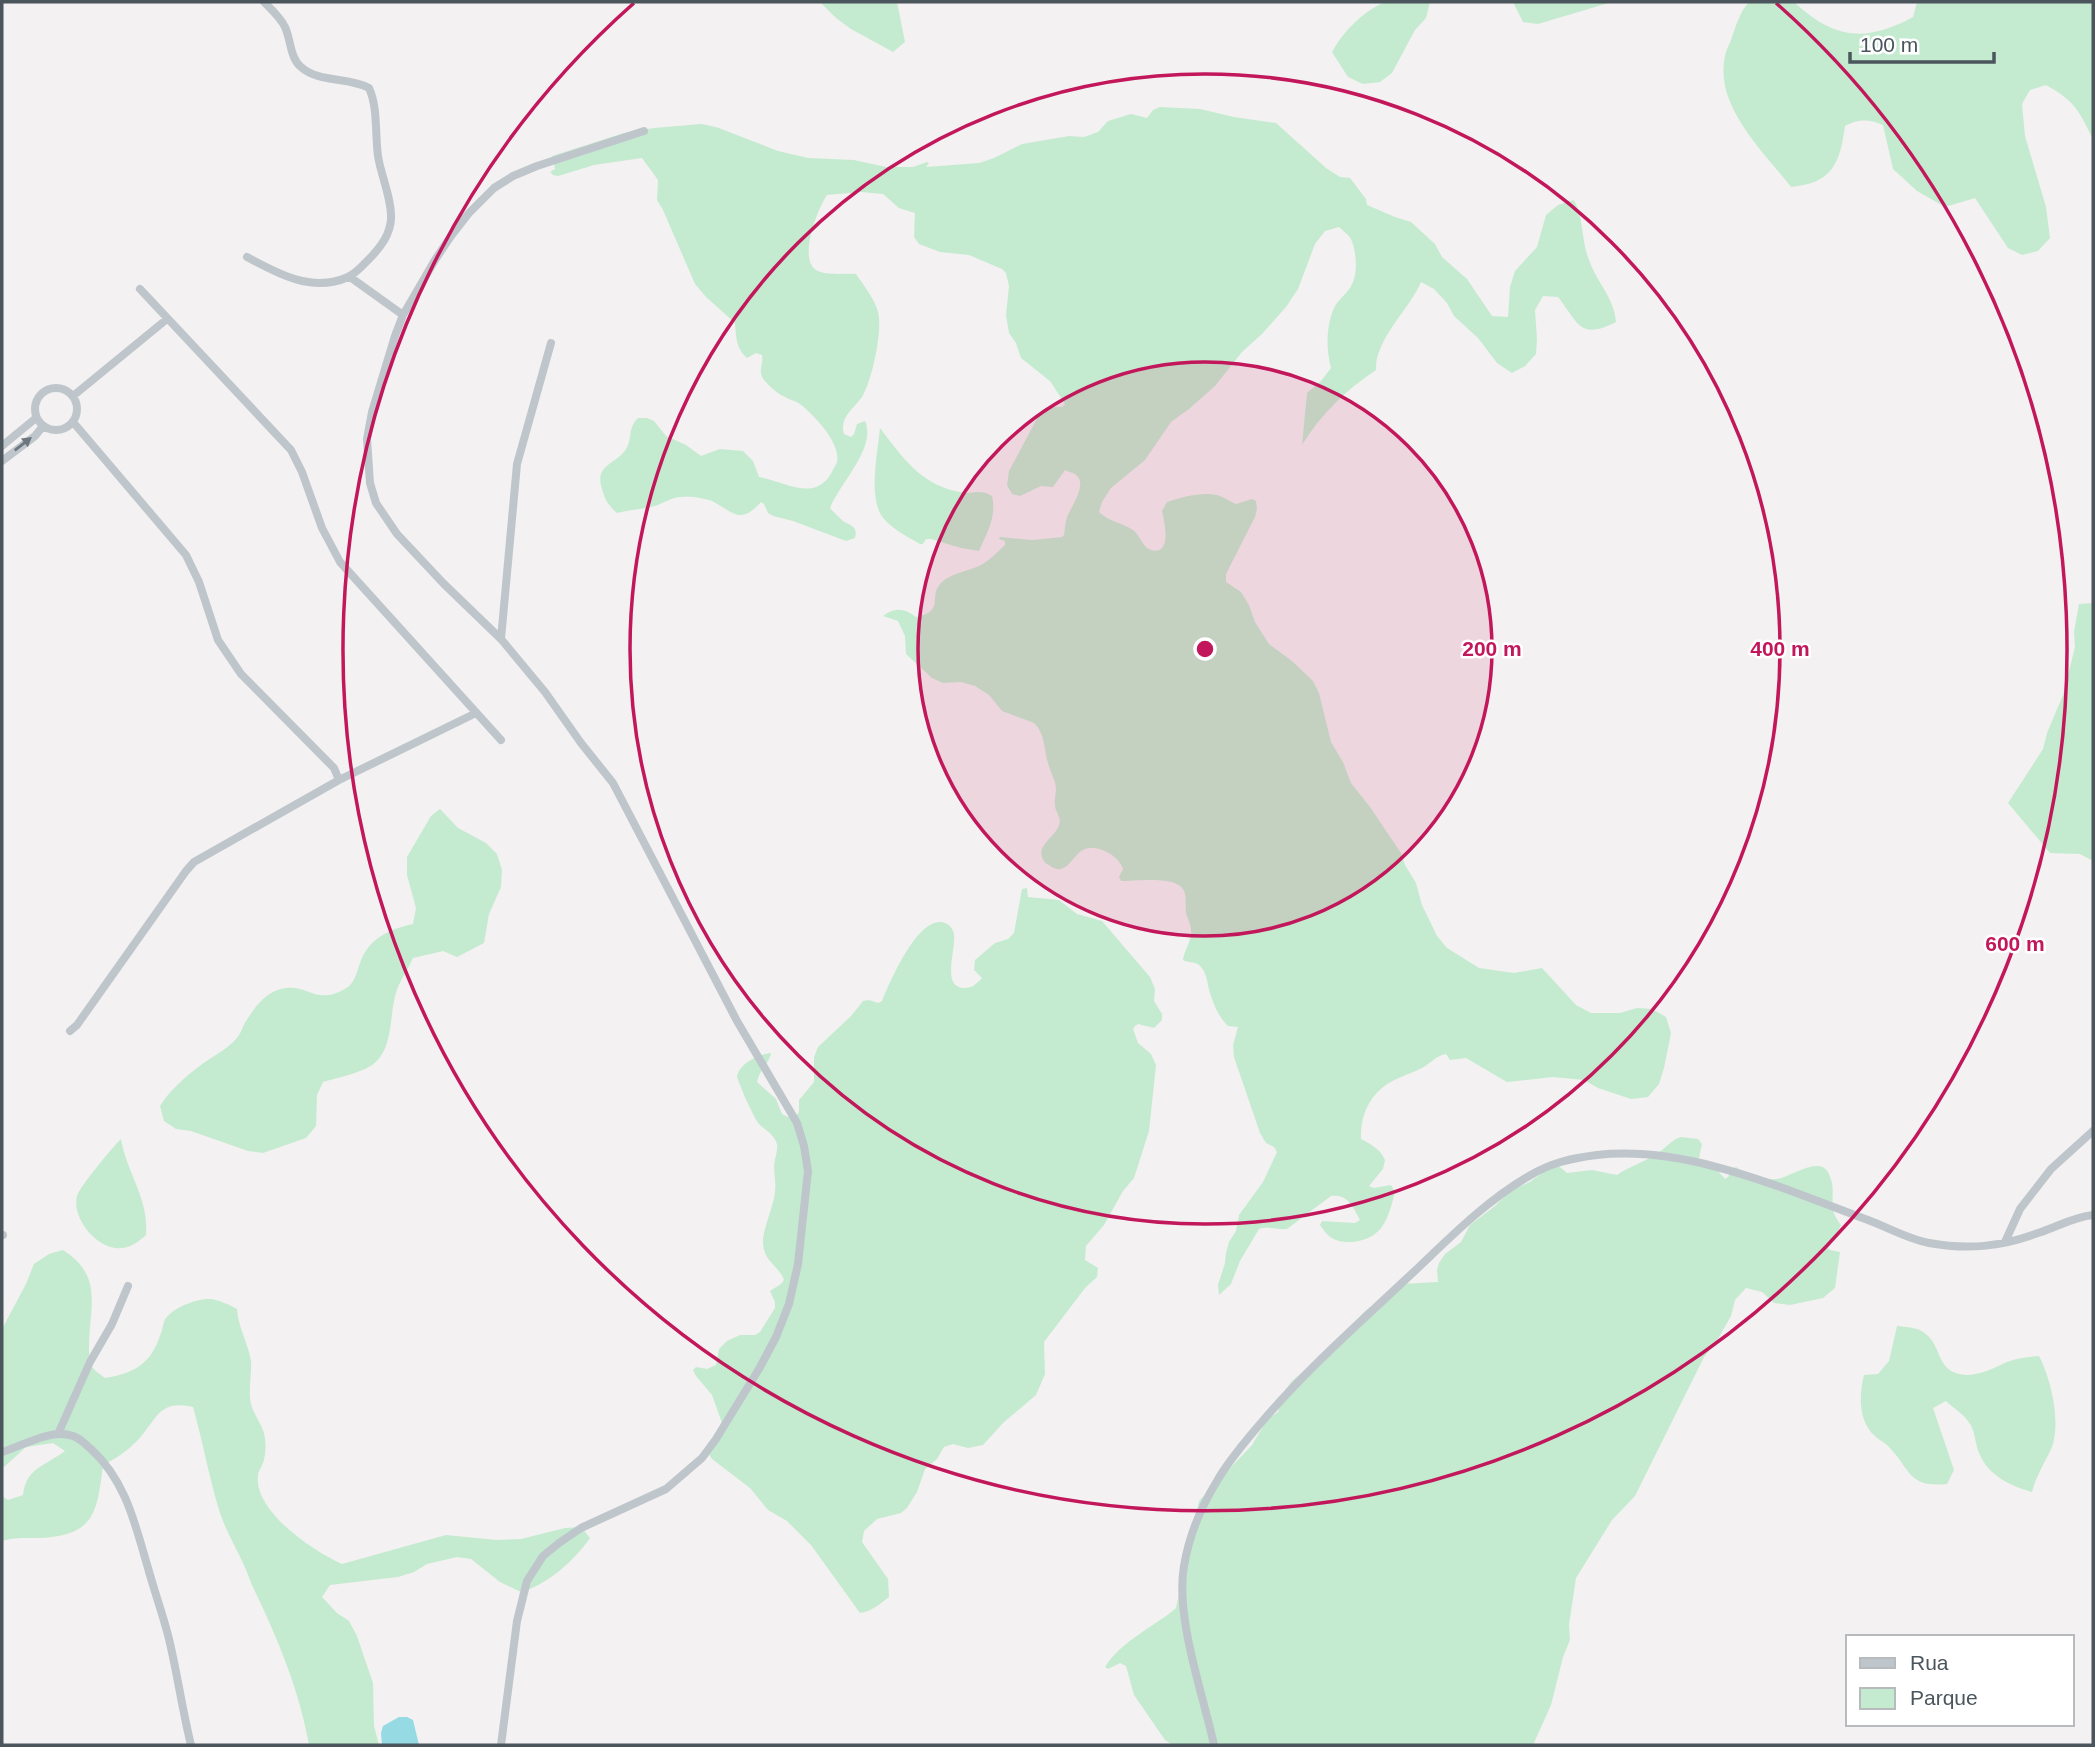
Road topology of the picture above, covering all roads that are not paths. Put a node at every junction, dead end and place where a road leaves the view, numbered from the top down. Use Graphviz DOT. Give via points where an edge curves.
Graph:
graph roads {
  1 [pos="264,2"];
  2 [pos="644,131"];
  3 [pos="247,257"];
  4 [pos="350,277"];
  5 [pos="140,289"];
  6 [pos="403,316"];
  7 [pos="167,319"];
  8 [pos="551,343"];
  9 [pos="73,396"];
  10 [pos="37,418"];
  11 [pos="73,422"];
  12 [pos="43,426"];
  13 [pos="2,446"];
  14 [pos="2,461"];
  15 [pos="501,639"];
  16 [pos="476,713"];
  17 [pos="501,740"];
  18 [pos="340,780"];
  19 [pos="70,1031"];
  20 [pos="2093,1131"];
  21 [pos="2093,1215"];
  22 [pos="2005,1242"];
  23 [pos="128,1286"];
  24 [pos="58,1434"];
  25 [pos="2,1452"];
  26 [pos="191,1745"];
  27 [pos="501,1745"];
  28 [pos="1214,1745"];
  1 -- 4 [label="street" via="284,24 298,65 333,80 363,85 371,92 390,230"];
  2 -- 6 [label="street" via="537,166 494,188 451,236"];
  3 -- 4 [label="street" via="290,279 309,283"];
  4 -- 6 [label="street"];
  5 -- 7 [label="street"];
  6 -- 15 [label="street" via="370,425 368,463 376,503 410,548"];
  7 -- 9 [label="street"];
  7 -- 16 [label="street" via="291,450 340,562"];
  8 -- 15 [label="street" via="517,464"];
  9 -- 10 [label="street" via="59,388 43,393 35,407"];
  9 -- 11 [label="street" via="77,406"];
  10 -- 12 [label="street"];
  10 -- 13 [label="street"];
  11 -- 12 [label="street" via="59,430"];
  11 -- 18 [label="street" via="186,555 218,640 241,674 334,768"];
  14 -- 12 [label="street, one-way"];
  15 -- 27 [label="street" via="613,783 737,1021 797,1123 808,1171 789,1304 765,1358 716,1439 702,1458 666,1489 559,1543 543,1556 527,1581 517,1621"];
  16 -- 17 [label="street"];
  16 -- 18 [label="street"];
  18 -- 19 [label="street" via="194,862"];
  20 -- 22 [label="street" via="2051,1169 2020,1209"];
  21 -- 22 [label="street" via="2077,1216"];
  22 -- 28 [label="street" via="1985,1248 1926,1242 1698,1162 1648,1154 1558,1161 1531,1174 1460,1227 1312,1366 1217,1480 1190,1541 1182,1595"];
  23 -- 24 [label="street"];
  24 -- 25 [label="street"];
  24 -- 26 [label="street" via="81,1439 103,1460 127,1500 168,1635"];
}
